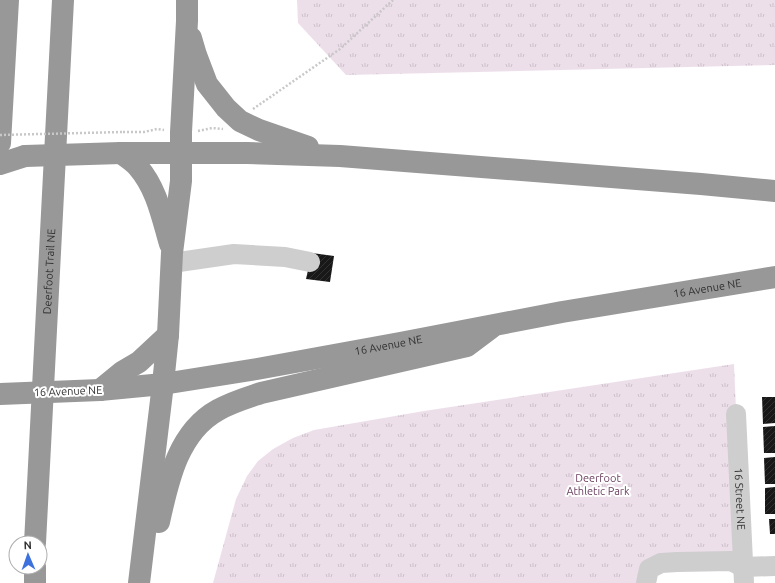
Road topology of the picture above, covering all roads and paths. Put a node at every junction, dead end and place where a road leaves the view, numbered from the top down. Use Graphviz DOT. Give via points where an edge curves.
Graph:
graph roads {
  1 [pos="8,0"];
  2 [pos="63,0"];
  3 [pos="393,0"];
  4 [pos="187,10"];
  5 [pos="252,109"];
  6 [pos="226,129"];
  7 [pos="166,130"];
  8 [pos="192,132"];
  9 [pos="0,135"];
  10 [pos="122,142"];
  11 [pos="0,143"];
  12 [pos="181,153"];
  13 [pos="0,156"];
  14 [pos="25,156"];
  15 [pos="340,156"];
  16 [pos="0,164"];
  17 [pos="775,191"];
  18 [pos="172,258"];
  19 [pos="310,262"];
  20 [pos="775,277"];
  21 [pos="496,325"];
  22 [pos="168,335"];
  23 [pos="163,384"];
  24 [pos="100,390"];
  25 [pos="0,394"];
  26 [pos="736,414"];
  27 [pos="35,535"];
  28 [pos="775,566"];
  29 [pos="744,575"];
  30 [pos="139,583"];
  31 [pos="150,583"];
  32 [pos="646,583"];
  1 -- 11 [label="highway"];
  2 -- 27 [label="highway, Deerfoot Trail NE"];
  3 -- 5 [label="path" via="340,49"];
  4 -- 12 [label="highway"];
  4 -- 15 [label="highway" via="196,56 207,84 226,108 244,123 270,135"];
  6 -- 8 [label="path" via="212,128"];
  7 -- 10 [label="path" via="144,132"];
  9 -- 10 [label="path, bridge"];
  10 -- 12 [label="highway"];
  10 -- 14 [label="highway, bridge"];
  10 -- 18 [label="highway" via="155,193"];
  12 -- 15 [label="highway"];
  12 -- 18 [label="highway" via="181,181"];
  13 -- 14 [label="highway"];
  14 -- 16 [label="highway"];
  15 -- 17 [label="highway"];
  18 -- 19 [label="street" via="234,254 285,257"];
  18 -- 22 [label="highway"];
  20 -- 21 [label="highway, 16 Avenue NE"];
  21 -- 23 [label="highway, 16 Avenue NE" via="265,368"];
  21 -- 31 [label="highway" via="467,346 261,393 217,410 200,422 184,444 171,472 158,526"];
  22 -- 23 [label="highway"];
  22 -- 24 [label="highway" via="139,362"];
  23 -- 24 [label="highway, 16 Avenue NE"];
  23 -- 30 [label="highway"];
  24 -- 25 [label="highway, 16 Avenue NE, bridge"];
  26 -- 29 [label="street, 16 Street NE"];
  28 -- 29 [label="street"];
  29 -- 32 [label="street" via="731,561 660,563 649,569"];
}
